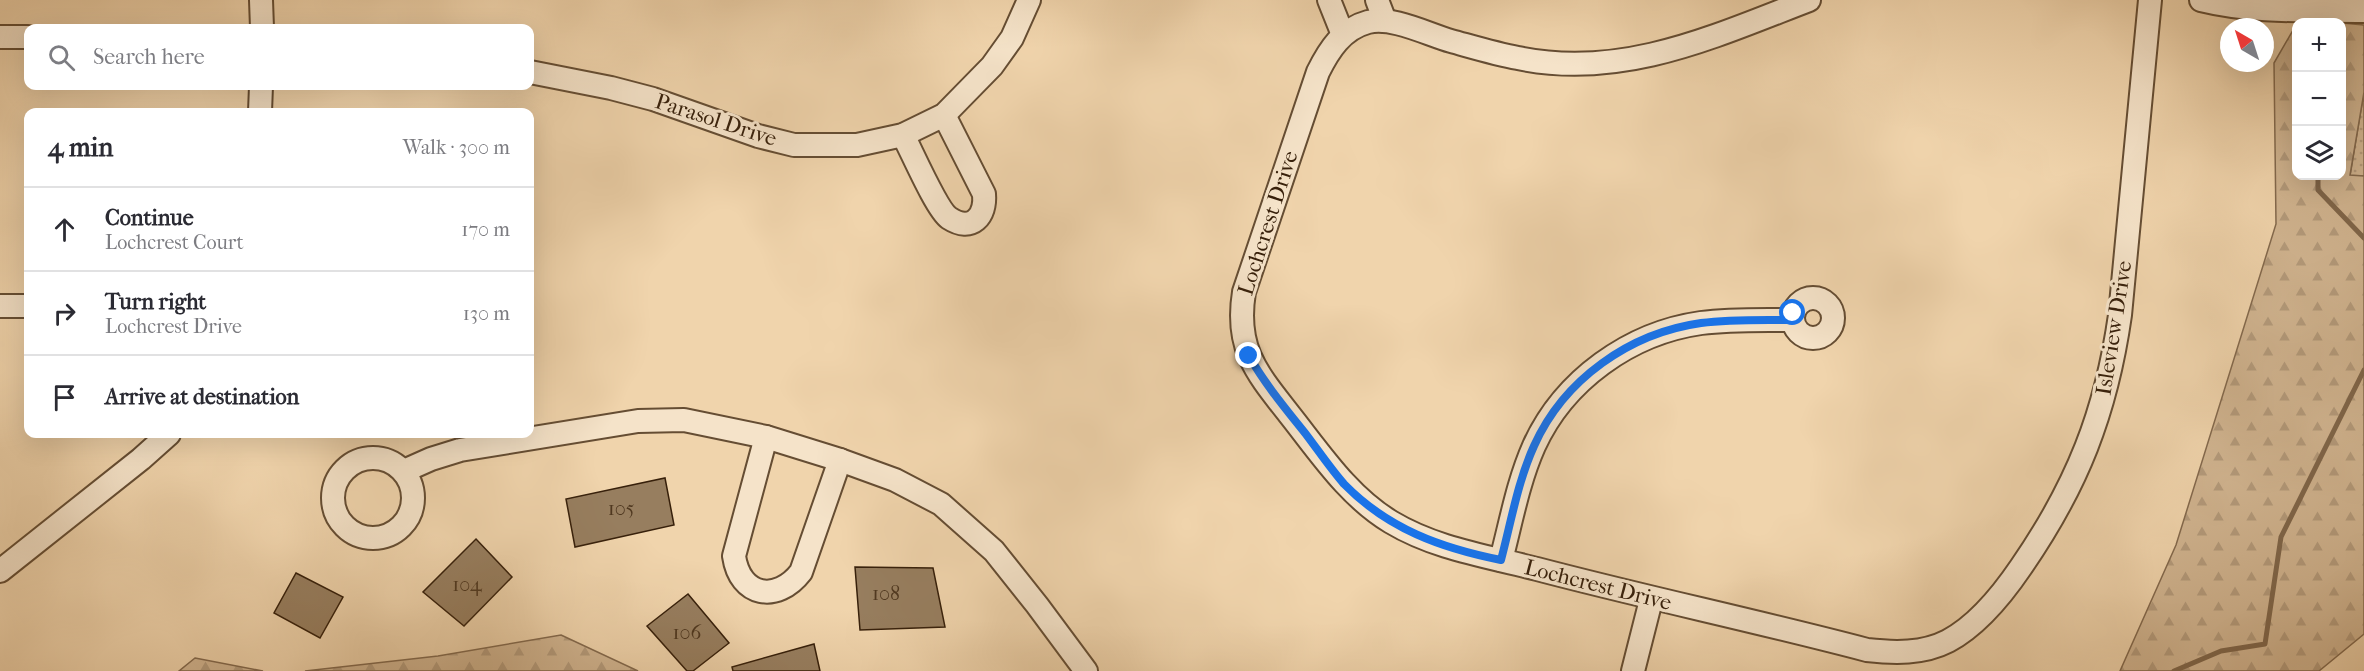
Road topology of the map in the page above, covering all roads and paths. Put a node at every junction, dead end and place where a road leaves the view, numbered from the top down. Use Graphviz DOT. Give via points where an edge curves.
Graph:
graph roads {
  1 [pos="261,0"];
  2 [pos="1029,0"];
  3 [pos="1329,0"];
  4 [pos="1809,0"];
  5 [pos="2150,0"];
  6 [pos="2201,0"];
  7 [pos="1381,10"];
  8 [pos="2364,11"];
  9 [pos="262,24"];
  10 [pos="1343,34"];
  11 [pos="0,37"];
  12 [pos="24,37"];
  13 [pos="534,73"];
  14 [pos="261,90"];
  15 [pos="260,108"];
  16 [pos="944,115"];
  17 [pos="903,135"];
  18 [pos="0,306"];
  19 [pos="24,306"];
  20 [pos="1792,320"];
  21 [pos="766,437"];
  22 [pos="165,438"];
  23 [pos="534,438"];
  24 [pos="534,438"];
  25 [pos="840,460"];
  26 [pos="404,471"];
  27 [pos="1501,560"];
  28 [pos="0,570"];
  29 [pos="1651,600"];
  30 [pos="1947,642"];
  31 [pos="1086,671"];
  32 [pos="1633,671"];
  1 -- 9 [label="street"];
  2 -- 16 [label="street, Parasol Drive" via="1012,38 992,66"];
  3 -- 10 [label="street"];
  4 -- 7 [label="street" via="1685,48 1636,59 1577,64 1520,59 1452,41"];
  5 -- 30 [label="street, Isleview Drive" via="2120,315 2095,429 2082,463 2042,537 1993,603"];
  6 -- 8 [label="street" via="2268,9"];
  7 -- 10 [label="street, Lochcrest Drive" via="1368,22"];
  10 -- 27 [label="street, Lochcrest Drive" via="1318,72 1244,292 1242,335 1262,379 1343,482 1366,504 1420,537 1460,552"];
  11 -- 12 [label="street"];
  13 -- 17 [label="street, Parasol Drive" via="622,90 794,145 857,145"];
  14 -- 15 [label="street"];
  16 -- 17 [label="street, Parasol Drive"];
  16 -- 17 [label="street" via="984,194 985,206 973,221 957,222 944,213"];
  18 -- 19 [label="street"];
  20 -- 27 [label="street" via="1701,323 1664,331 1628,346 1602,363 1577,384 1553,413 1535,444"];
  21 -- 24 [label="street" via="684,420 638,421"];
  21 -- 25 [label="street"];
  21 -- 25 [label="street" via="734,556 742,579 757,590 782,590 801,572"];
  22 -- 28 [label="street"];
  23 -- 26 [label="street" via="460,450"];
  25 -- 31 [label="street" via="895,480 942,504 994,551"];
  27 -- 29 [label="street, Lochcrest Drive"];
  29 -- 30 [label="street, Lochcrest Drive" via="1867,650 1918,651"];
  29 -- 32 [label="street"];
}
